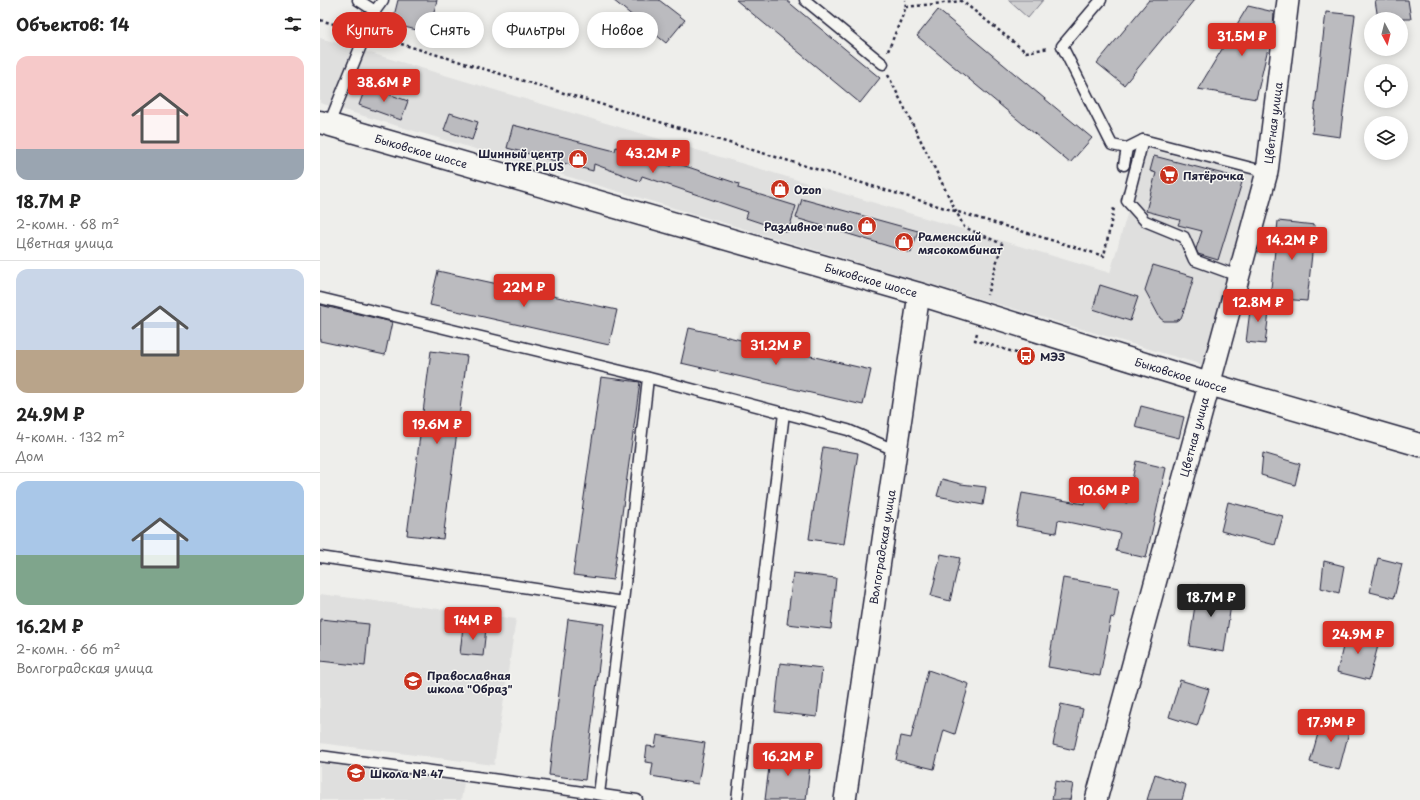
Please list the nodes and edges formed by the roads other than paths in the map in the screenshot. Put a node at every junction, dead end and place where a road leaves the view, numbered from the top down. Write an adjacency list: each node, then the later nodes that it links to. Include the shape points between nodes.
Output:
1 (358, 0): 6 (lane)
2 (383, 0): 6 (lane)
3 (805, 0): 7 (lane)
4 (1101, 0): 10 (lane, via 1062,46 1112,145)
5 (1288, 0): 12 (street, Цветная улица)
6 (375, 11): 8 (lane)
7 (882, 64)
8 (324, 123): 14 (main road, Быковское шоссе)
9 (1143, 140): 10 (lane); 12 (lane); 13 (lane, via 1127,201 1145,221 1184,237 1194,260)
10 (1127, 148): 11 (lane)
11 (1124, 165)
12 (1267, 172): 13 (street, Цветная улица)
13 (1238, 276): 17 (street, Цветная улица)
14 (920, 294): 17 (main road, Быковское шоссе); 20 (street, Волгоградская улица)
15 (320, 298): 16 (lane)
16 (648, 378): 18 (lane); 22 (lane)
17 (1208, 384): 19 (main road, Быковское шоссе); 28 (street, Цветная улица)
18 (784, 413): 20 (lane, via 848,430); 26 (lane)
19 (1420, 445)
20 (897, 452): 27 (street, Волгоградская улица)
21 (320, 557): 22 (lane)
22 (623, 602): 24 (lane)
23 (320, 756): 24 (lane)
24 (599, 794): 25 (lane)
25 (637, 800)
26 (737, 800)
27 (845, 800)
28 (1096, 800)

